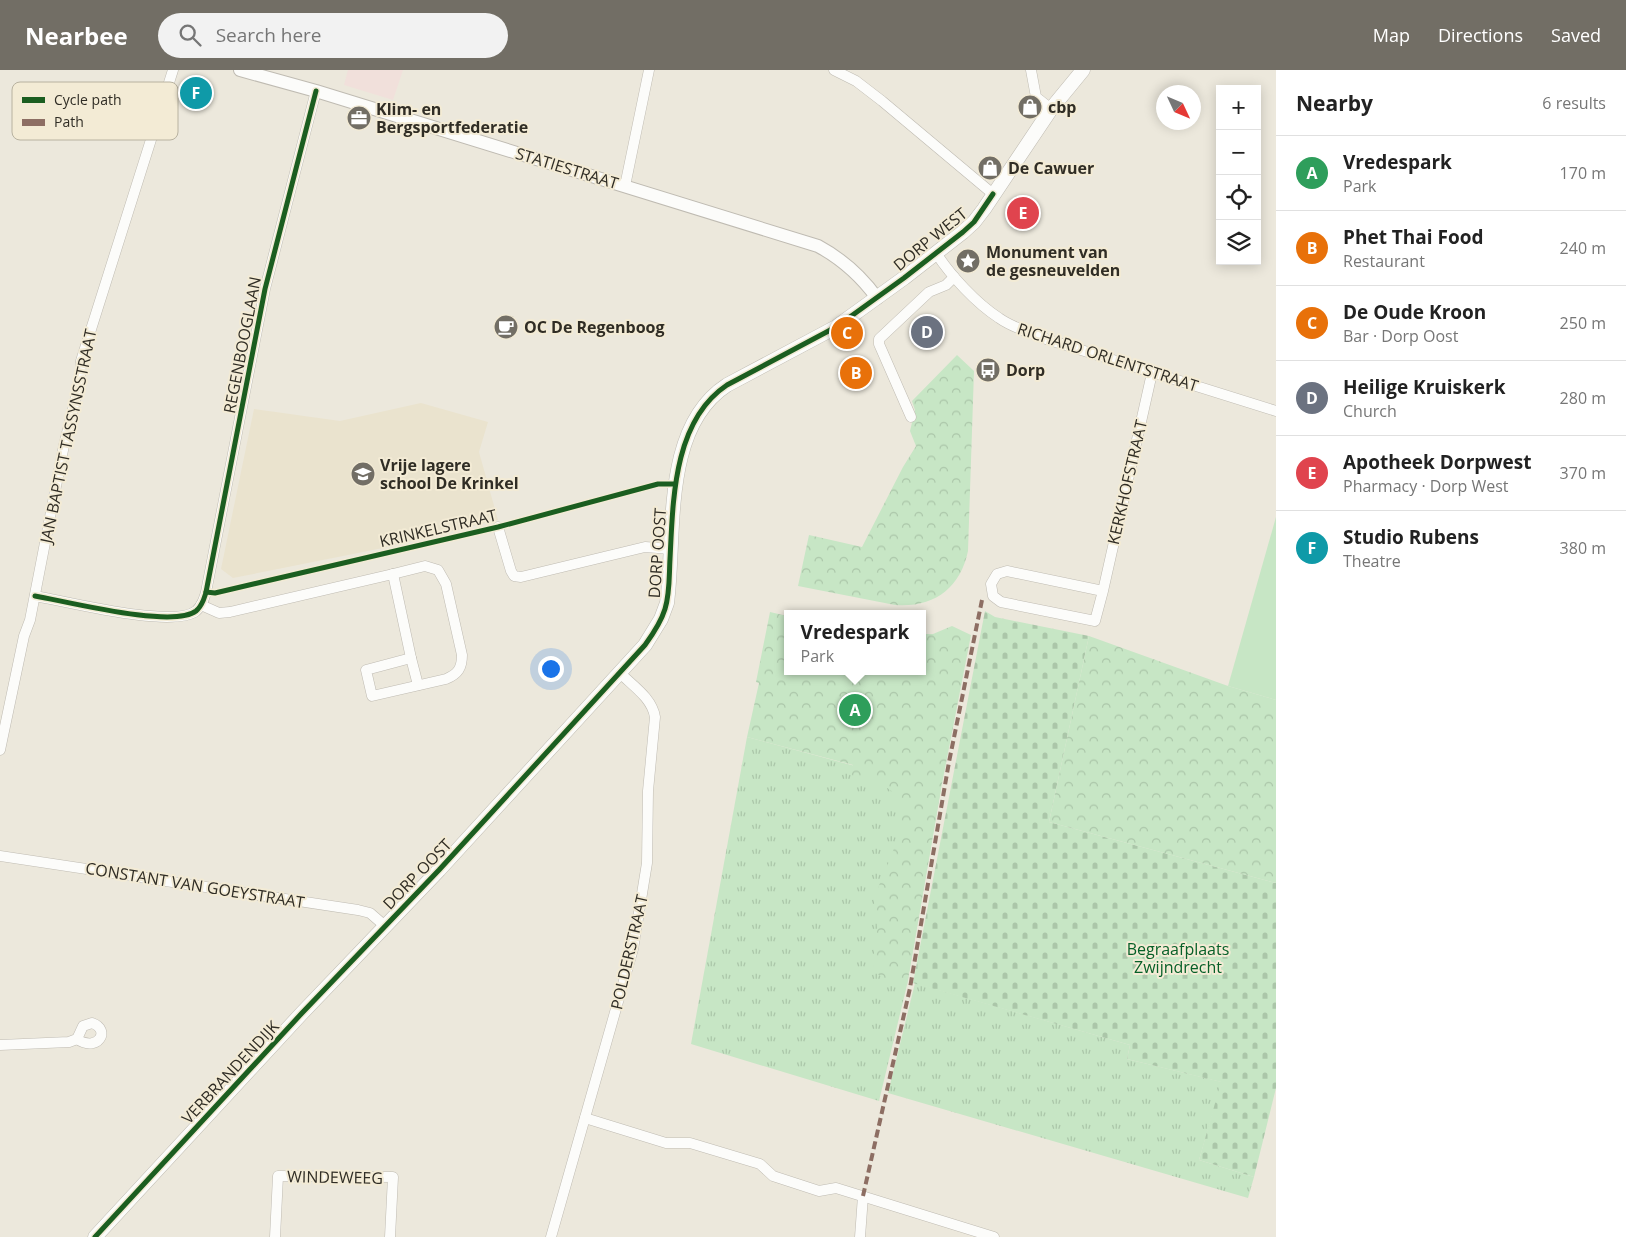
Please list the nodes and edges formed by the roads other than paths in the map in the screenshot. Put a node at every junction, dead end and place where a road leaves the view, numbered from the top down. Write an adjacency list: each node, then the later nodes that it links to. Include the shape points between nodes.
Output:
1 (174, 70): 7 (street, JAN BAPTIST TASSYNSSTRAAT)
2 (240, 70): 8 (street, STATIESTRAAT)
3 (649, 70): 11 (street)
4 (834, 70): 12 (street, via 856,81)
5 (1031, 70): 9 (street, via 1036,97)
6 (1083, 70): 9 (main road, DORP WEST)
7 (170, 82)
8 (316, 91): 11 (street, STATIESTRAAT); 24 (street, REGENBOOGLAAN, via 265,289)
9 (1051, 109): 12 (main road, DORP WEST)
10 (152, 140): 23 (street, JAN BAPTIST TASSYNSSTRAAT, via 81,361 80,381 64,445)
11 (625, 186): 15 (street, STATIESTRAAT, via 818,246 863,279)
12 (993, 194): 13 (main road, DORP WEST, via 974,222)
13 (936, 253): 14 (street, RICHARD ORLENTSTRAAT); 15 (main road, DORP WEST)
14 (954, 277): 16 (street, RICHARD ORLENTSTRAAT, via 990,311 1010,324); 18 (street, via 946,285 928,292 879,339)
15 (877, 298): 20 (main road, DORP OOST, via 836,327 714,393 699,411 675,484)
16 (1152, 373): 17 (street, RICHARD ORLENTSTRAAT); 22 (street, KERKHOFSTRAAT)
17 (1276, 411)
18 (911, 417)
19 (498, 527): 20 (street, via 511,571 514,576 521,577 645,547)
20 (671, 550): 26 (main road, DORP OOST, via 668,598 661,620 645,645)
21 (393, 574): 24 (street, via 230,612 219,613); 25 (street); 27 (street, via 425,566 438,570 446,584 462,655 460,670 454,676)
22 (1103, 591): 22 (street, KERKHOFSTRAAT, via 1095,621 1000,602 993,596 991,584 997,574 1007,571)
23 (35, 596): 24 (street, via 147,617 191,614); 28 (street, JAN BAPTIST TASSYNSSTRAAT)
24 (201, 605)
25 (410, 658): 27 (street); 27 (street, via 366,670 372,696)
26 (620, 673): 30 (main road, DORP OOST); 33 (street, POLDERSTRAAT, via 650,703 655,717 648,791 647,864 633,949)
27 (418, 685)
28 (0, 750)
29 (0, 856): 30 (street, CONSTANT VAN GOEYSTRAAT, via 358,910 370,913)
30 (385, 926): 35 (main road, VERBRANDENDIJK)
31 (77, 1039): 32 (street)
32 (0, 1045)
33 (585, 1118): 34 (street, via 666,1143 690,1143 760,1164 774,1176 819,1191 836,1188); 38 (street, POLDERSTRAAT)
34 (863, 1196): 39 (street); 40 (street)
35 (95, 1237)
36 (275, 1237): 37 (street, WINDEWEEG, via 278,1176 393,1177)
37 (390, 1237)
38 (551, 1237)
39 (860, 1237)
40 (994, 1237)

